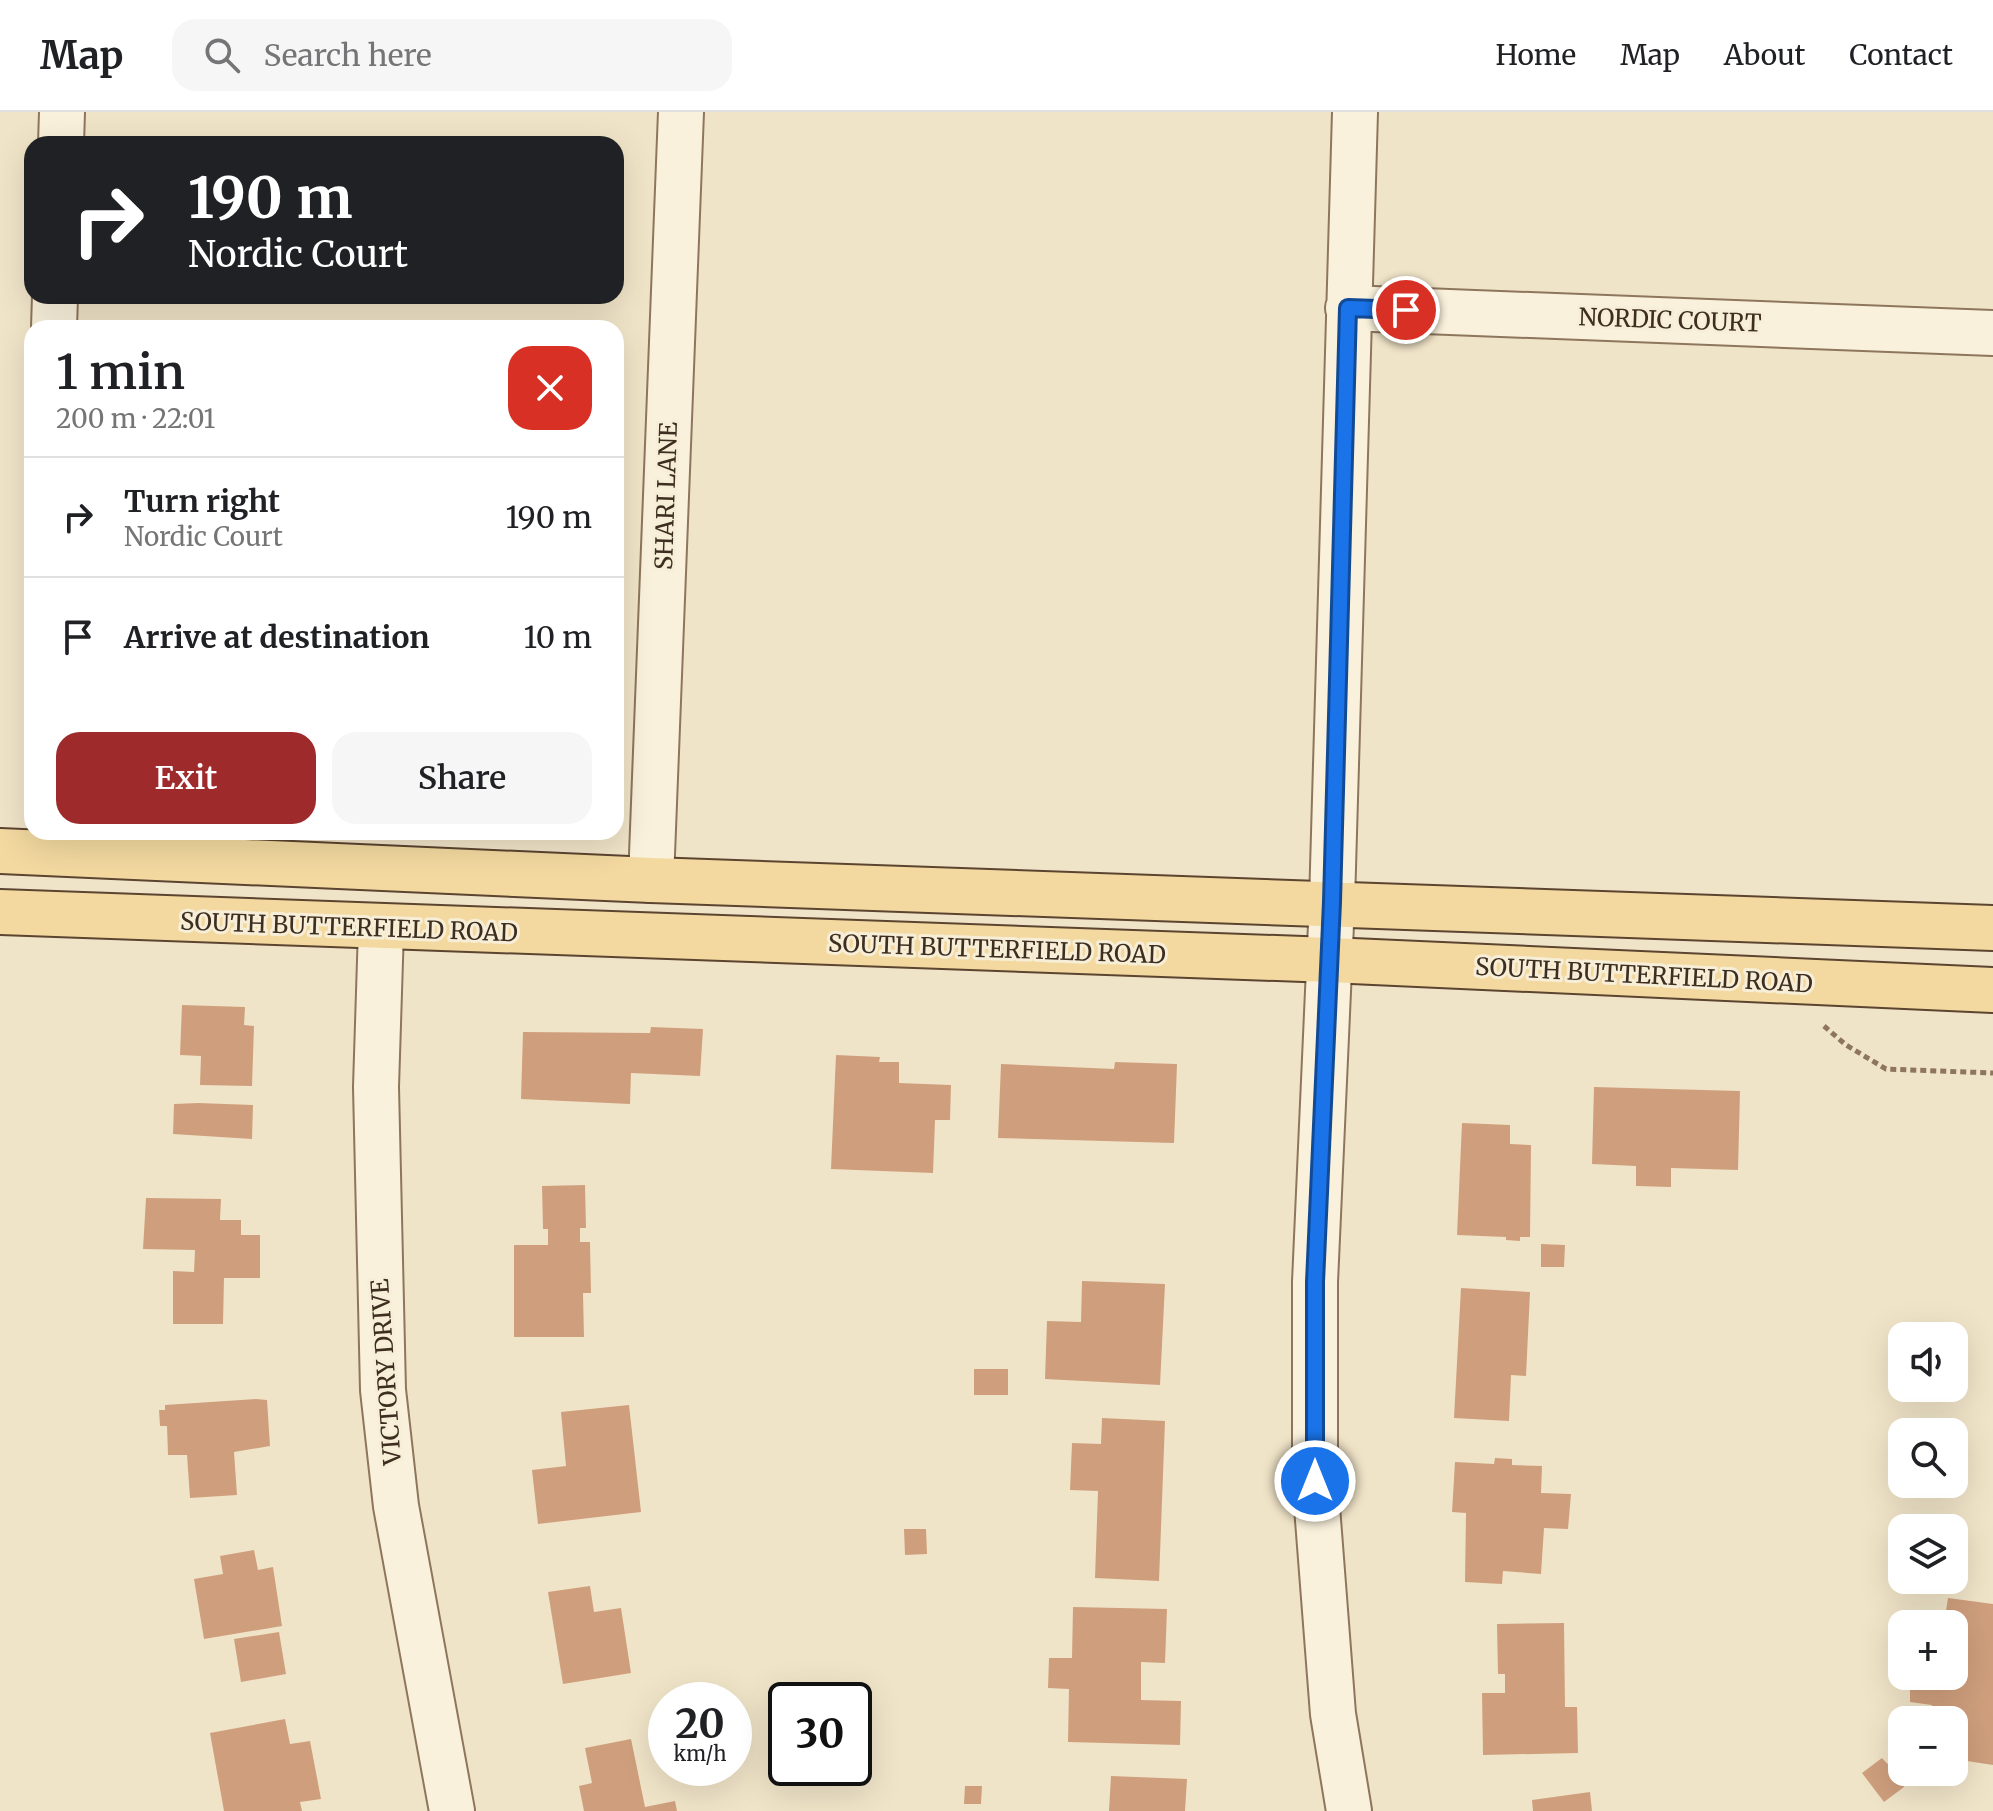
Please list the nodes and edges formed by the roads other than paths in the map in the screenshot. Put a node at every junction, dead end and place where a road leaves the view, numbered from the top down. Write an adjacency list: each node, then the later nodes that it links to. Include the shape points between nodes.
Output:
1 (62, 112): 4 (street)
2 (681, 112): 8 (street, SHARI LANE)
3 (1355, 112): 5 (street)
4 (61, 136)
5 (1348, 308): 6 (street, NORDIC COURT); 9 (street)
6 (1993, 333)
7 (22, 845): 8 (main road)
8 (651, 880): 9 (main road)
9 (1332, 902): 11 (main road); 13 (street)
10 (0, 912): 12 (main road, SOUTH BUTTERFIELD ROAD)
11 (1993, 928)
12 (381, 929): 13 (main road, SOUTH BUTTERFIELD ROAD); 15 (street, VICTORY DRIVE, via 376,1101 383,1390 396,1506)
13 (1330, 960): 14 (main road, SOUTH BUTTERFIELD ROAD); 16 (street, via 1316,1267 1315,1481 1333,1714)
14 (1993, 990)
15 (452, 1811)
16 (1349, 1811)

